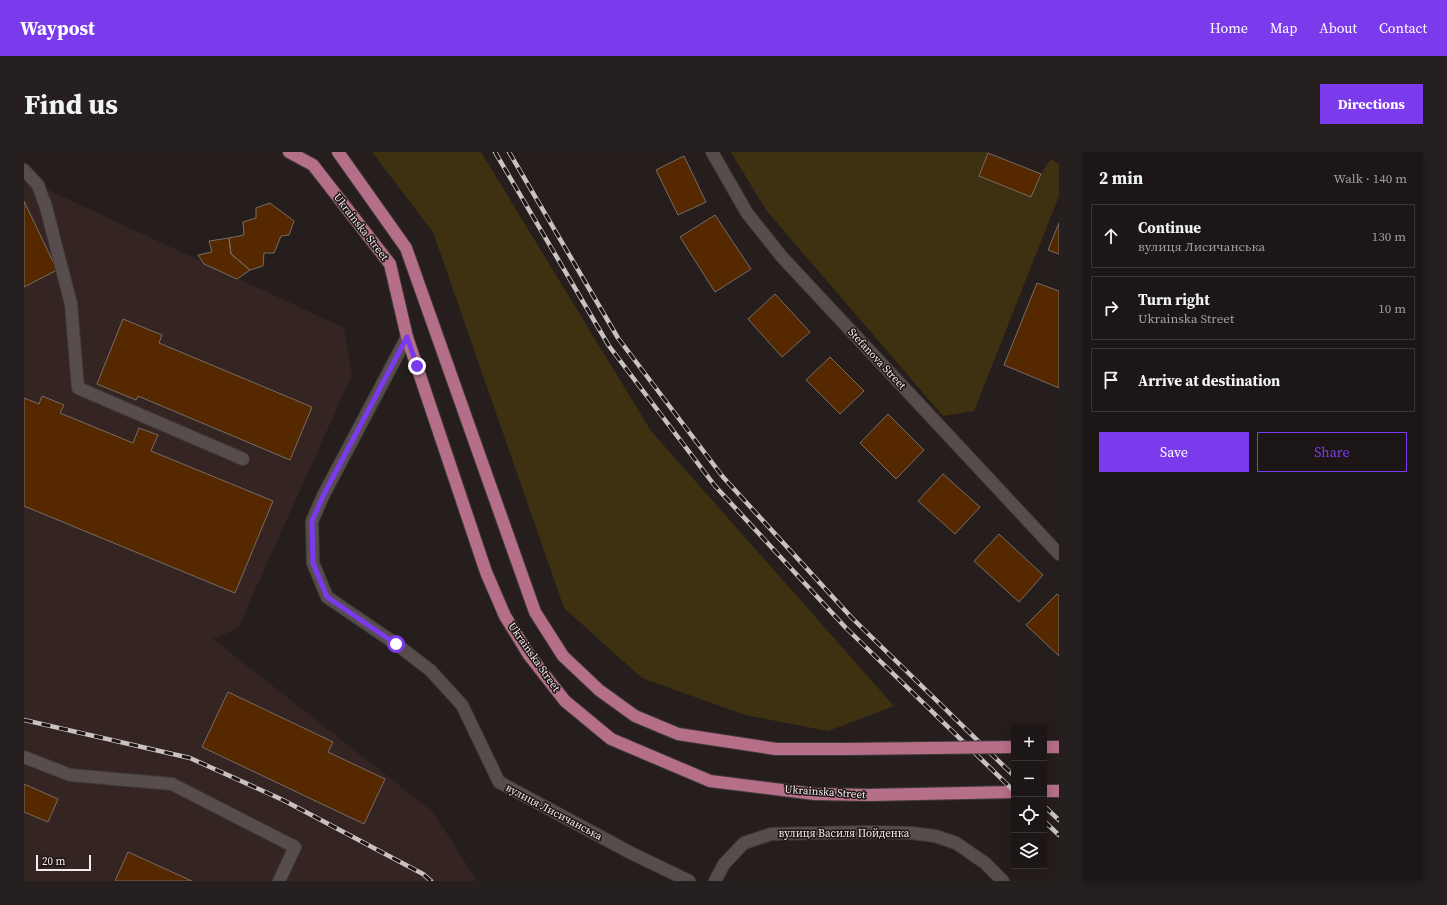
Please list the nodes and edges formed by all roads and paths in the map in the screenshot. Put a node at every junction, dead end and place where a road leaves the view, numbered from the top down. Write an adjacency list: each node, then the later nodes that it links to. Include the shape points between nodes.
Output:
1 (290, 152): 5 (main road, Ukrainska Street, via 313,165 390,264)
2 (338, 152): 8 (main road, Ukrainska Street, bridge, via 406,248 535,612 563,656 599,690 635,716 678,734 776,750)
3 (712, 152): 7 (street, Stefanova Street, via 747,213 782,257)
4 (24, 170): 6 (street, via 38,186 46,207 71,304 78,388)
5 (407, 337): 14 (main road, Ukrainska Street, via 486,572 505,616 529,655 565,701 611,739 710,781 815,794); 16 (street, вулиця Лисичанська, via 312,521 313,563 327,597 430,670 462,705 499,782)
6 (243, 459)
7 (1059, 554)
8 (1011, 747)
9 (1047, 747): 10 (main road)
10 (1059, 747)
11 (24, 757): 15 (street, via 70,775 172,784 294,847)
12 (1047, 791): 13 (main road)
13 (1059, 791)
14 (1011, 792)
15 (279, 881)
16 (688, 881)
17 (715, 881): 18 (street, вулиця Василя Пойденка, via 724,864 744,843 771,834 867,832 912,833 935,836 956,843 985,863)
18 (1003, 881)

